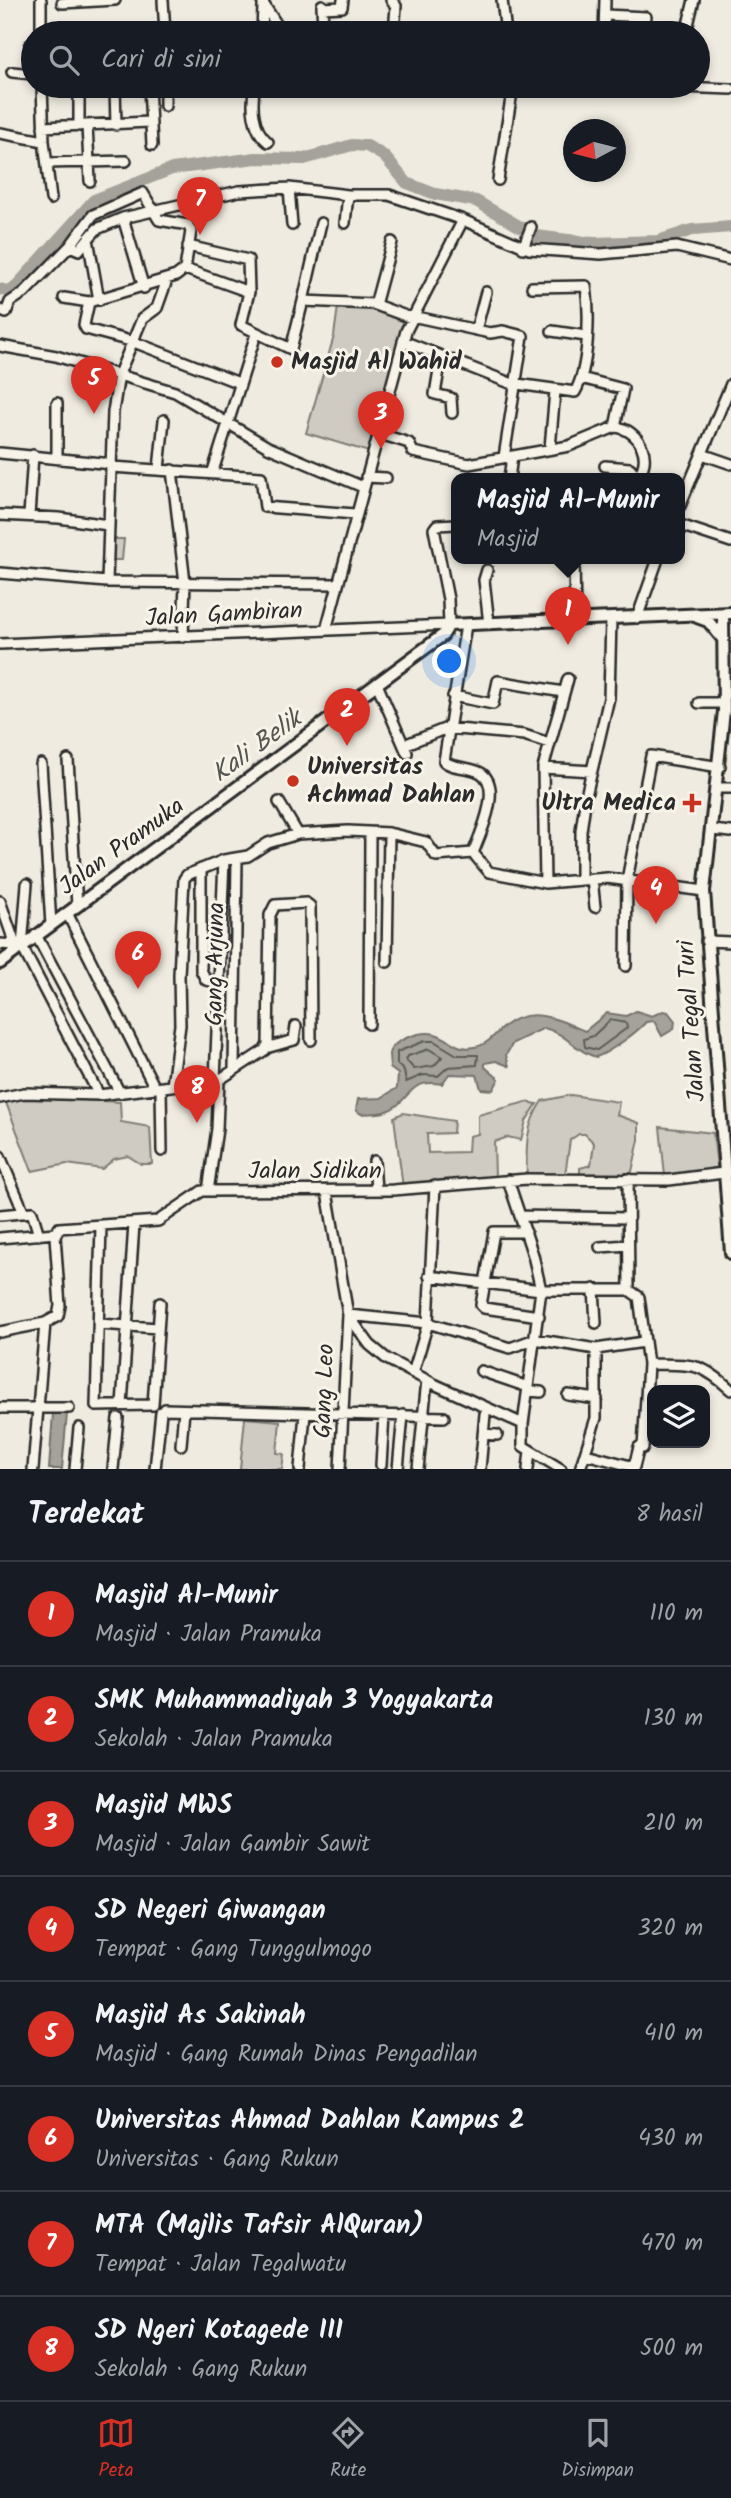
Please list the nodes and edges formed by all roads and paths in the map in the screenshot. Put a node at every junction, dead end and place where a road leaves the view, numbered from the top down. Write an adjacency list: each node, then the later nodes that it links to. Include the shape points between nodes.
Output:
1 (41, 0): 13 (street)
2 (115, 0): 10 (street)
3 (163, 0): 14 (street)
4 (343, 0): 17 (street, via 342,7 322,6)
5 (391, 0): 18 (street, via 396,6)
6 (502, 0): 19 (street)
7 (605, 0): 11 (street)
8 (694, 0): 21 (street)
9 (262, 2): 15 (street); 16 (street)
10 (62, 3)
11 (605, 15): 12 (street); 20 (street)
12 (646, 18)
13 (41, 21)
14 (164, 21)
15 (262, 21)
16 (274, 21)
17 (323, 21)
18 (395, 21)
19 (505, 21)
20 (605, 21)
21 (689, 21)
22 (12, 72): 23 (street)
23 (21, 73)
24 (710, 88): 25 (street)
25 (731, 89)
26 (42, 98): 37 (street)
27 (80, 98): 36 (street)
28 (115, 98): 35 (street)
29 (149, 98): 34 (street)
30 (165, 98): 33 (street)
31 (253, 98): 40 (street, via 251,106)
32 (511, 98): 45 (street)
33 (165, 106)
34 (149, 122): 35 (street); 41 (street)
35 (116, 125): 36 (street)
36 (83, 126): 37 (street); 43 (street)
37 (43, 127): 39 (street)
38 (0, 133): 39 (street)
39 (44, 141): 44 (street)
40 (268, 142)
41 (152, 145)
42 (126, 161): 43 (street)
43 (88, 162): 44 (street); 46 (street)
44 (48, 163): 49 (street)
45 (498, 180)
46 (90, 181)
47 (289, 188): 48 (street); 50 (street, via 239,191); 55 (street)
48 (348, 195): 52 (street, via 390,195); 54 (street)
49 (51, 199)
50 (154, 211): 51 (street); 59 (street, via 143,193 119,201 93,215); 60 (street, via 159,220 188,225)
51 (123, 218): 57 (street, via 97,229); 66 (street)
52 (463, 220): 61 (street); 75 (street)
53 (321, 223): 71 (street)
54 (345, 223)
55 (292, 225)
56 (531, 228): 61 (street)
57 (88, 239): 59 (street, via 79,250); 70 (street)
58 (393, 242): 73 (street)
59 (70, 246): 74 (street, via 10,302 6,313)
60 (188, 246): 63 (street); 67 (street, via 248,261)
61 (523, 247): 62 (street, via 600,254 677,247)
62 (731, 260)
63 (185, 269): 64 (street); 67 (street)
64 (167, 279): 66 (street); 81 (street, via 157,308 142,319)
65 (532, 287): 79 (street, via 585,285)
66 (144, 288): 70 (street)
67 (249, 292): 78 (street, via 240,323)
68 (486, 292): 76 (street)
69 (64, 298): 72 (street)
70 (99, 300): 72 (street)
71 (303, 301): 73 (street); 78 (street, via 290,349)
72 (89, 302): 81 (street, via 86,329)
73 (375, 305): 75 (street)
74 (0, 310)
75 (412, 317): 76 (street); 80 (street)
76 (477, 330): 87 (street, via 524,338)
77 (552, 331): 79 (street)
78 (256, 334): 86 (street)
79 (586, 336): 85 (street)
80 (403, 341): 83 (street); 95 (street)
81 (134, 342): 84 (street); 86 (street)
82 (0, 346): 84 (street)
83 (441, 358): 87 (street); 91 (street, via 435,394 450,397)
84 (119, 374): 93 (street, via 175,392); 103 (street)
85 (581, 378): 89 (street, via 575,392); 94 (street, via 623,389)
86 (239, 383): 93 (street)
87 (515, 384): 89 (street); 101 (street)
88 (731, 384): 98 (street)
89 (555, 391): 96 (street)
90 (57, 403): 100 (street)
91 (452, 413)
92 (164, 420): 105 (street)
93 (226, 422): 107 (street); 112 (street, via 268,447)
94 (615, 427): 96 (street, via 569,446); 110 (street, via 627,429 640,442 643,463)
95 (377, 433): 101 (street, via 409,443 413,452 456,462); 112 (street)
96 (550, 448): 101 (street)
97 (0, 453): 99 (street)
98 (702, 454): 102 (street); 113 (street)
99 (33, 455): 100 (street); 116 (street)
100 (57, 456): 103 (street)
101 (508, 456): 108 (street)
102 (731, 464)
103 (112, 466): 105 (street); 118 (street)
104 (605, 466): 109 (street, via 630,468)
105 (159, 469): 106 (street)
106 (173, 470): 107 (street); 126 (street)
107 (213, 471): 114 (street, via 261,477 265,507)
108 (509, 473)
109 (634, 473)
110 (639, 473)
111 (386, 478): 112 (street)
112 (364, 482): 114 (street)
113 (685, 487)
114 (355, 514): 127 (street)
115 (0, 515): 116 (street)
116 (29, 516): 118 (street)
117 (451, 524): 134 (street, via 434,529)
118 (108, 526): 125 (street)
119 (685, 527): 120 (street)
120 (731, 542)
121 (574, 564): 132 (street)
122 (656, 564): 130 (street)
123 (487, 570): 133 (street)
124 (0, 573): 125 (street)
125 (107, 582): 126 (street)
126 (185, 583): 127 (street); 138 (street)
127 (337, 584): 137 (street)
128 (727, 613): 129 (main road); 139 (main road, Jalan Tegal Turi)
129 (690, 615): 130 (main road); 139 (main road, via 708,621)
130 (637, 618): 131 (main road)
131 (611, 619): 132 (main road); 153 (street, via 609,698)
132 (575, 620): 133 (main road)
133 (489, 624): 135 (main road)
134 (449, 625): 135 (main road); 137 (street, Jalan Gambiran); 142 (main road, Jalan Pramuka, via 443,635)
135 (466, 625): 144 (street)
136 (731, 626): 139 (main road)
137 (326, 630): 138 (street, Jalan Gambiran)
138 (183, 637): 140 (street, Jalan Gambiran)
139 (723, 639): 146 (main road, Jalan Tegal Turi)
140 (0, 644)
141 (568, 679): 143 (street)
142 (377, 684): 147 (street, via 406,749); 174 (main road, Jalan Pramuka)
143 (563, 692): 144 (street, via 498,681 494,704); 148 (street)
144 (453, 696): 147 (street)
145 (699, 703): 146 (street)
146 (726, 709): 151 (main road, Jalan Tegal Turi)
147 (447, 728): 148 (street, via 524,735); 162 (street, via 444,762 481,773 488,788 487,818)
148 (549, 743): 152 (street)
149 (68, 760): 174 (street)
150 (41, 764): 175 (street)
151 (724, 764): 154 (main road, Jalan Tegal Turi); 168 (street, via 651,756)
152 (543, 768): 153 (street); 169 (street)
153 (593, 771): 167 (street, via 581,831)
154 (717, 788): 155 (street); 157 (main road, Jalan Tegal Turi)
155 (731, 789)
156 (279, 802): 161 (street)
157 (712, 830): 158 (street); 171 (main road, Jalan Tegal Turi)
158 (731, 832)
159 (370, 833): 160 (street); 161 (street); 185 (street)
160 (389, 833): 162 (street, via 426,842 436,856); 182 (street)
161 (298, 834): 163 (street)
162 (473, 853): 169 (street, via 489,872)
163 (237, 859): 164 (street); 189 (street, Gang Arjuna)
164 (224, 860): 165 (street); 184 (street)
165 (201, 869): 184 (street, via 201,970 206,980); 191 (street, via 184,879 180,1025)
166 (592, 879): 167 (street); 168 (street); 173 (street)
167 (581, 880): 169 (street)
168 (627, 880): 171 (street); 183 (street)
169 (545, 883)
170 (27, 884): 180 (street)
171 (704, 891): 177 (main road, Jalan Tegal Turi)
172 (0, 901): 180 (street)
173 (595, 907)
174 (72, 909): 175 (main road, Jalan Pramuka); 192 (street)
175 (51, 925): 176 (main road, Jalan Pramuka)
176 (36, 935): 180 (main road, Jalan Pramuka); 193 (street)
177 (706, 941): 178 (street); 199 (main road, Jalan Tegal Turi)
178 (731, 942)
179 (0, 944): 180 (street)
180 (18, 944): 181 (main road, Jalan Pramuka); 194 (street)
181 (0, 962)
182 (387, 962)
183 (626, 966)
184 (221, 983): 190 (street)
185 (369, 1024)
186 (296, 1026): 188 (street, via 295,1040)
187 (311, 1040): 188 (street, via 310,906 275,905 270,915)
188 (266, 1048): 189 (street)
189 (234, 1070): 190 (street)
190 (217, 1080): 191 (street); 203 (street, via 217,1129)
191 (172, 1086): 192 (street)
192 (158, 1088): 193 (street); 196 (street)
193 (120, 1093): 194 (street)
194 (99, 1095): 195 (street, via 24,1093)
195 (0, 1098)
196 (162, 1151)
197 (0, 1156): 207 (street)
198 (374, 1161): 204 (street)
199 (728, 1173): 200 (street, Jalan Sidikan); 206 (main road, Jalan Tegal Turi)
200 (628, 1179): 201 (street, Jalan Sidikan); 210 (street)
201 (508, 1180): 202 (street, Jalan Sidikan); 209 (street)
202 (435, 1186): 204 (street, Jalan Sidikan); 221 (street)
203 (208, 1191): 205 (street, Jalan Sidikan); 211 (street, Jalan Sidikan, via 195,1192 158,1221)
204 (376, 1191): 205 (street, Jalan Sidikan)
205 (327, 1192): 227 (street)
206 (729, 1205): 219 (main road, Jalan Tegal Turi)
207 (24, 1213): 208 (street); 215 (street, via 35,1214)
208 (0, 1215)
209 (520, 1216): 210 (street); 213 (street)
210 (628, 1218): 217 (street)
211 (134, 1224): 212 (street, Jalan Sidikan); 233 (street)
212 (102, 1225): 214 (street, Jalan Sidikan, via 61,1227); 232 (street)
213 (526, 1232): 222 (street, via 494,1232); 224 (street)
214 (55, 1233): 215 (street, Jalan Sidikan); 229 (street, via 60,1306 58,1316)
215 (39, 1235): 216 (street, Jalan Sidikan)
216 (0, 1238)
217 (628, 1245): 218 (street); 225 (street)
218 (600, 1247)
219 (731, 1247): 220 (main road, Jalan Tegal Turi)
220 (731, 1253)
221 (429, 1276): 222 (street); 230 (street)
222 (484, 1280): 224 (street); 228 (street, via 483,1308)
223 (594, 1289): 224 (street); 225 (street); 231 (street)
224 (541, 1290): 228 (street)
225 (629, 1290): 237 (street, via 639,1297)
226 (160, 1303): 234 (street)
227 (348, 1315): 230 (street); 241 (street, via 378,1352); 255 (street, Gang Leo, via 341,1399)
228 (539, 1316): 236 (street)
229 (45, 1323): 235 (street); 250 (street)
230 (428, 1323): 236 (street, via 510,1348); 241 (street)
231 (596, 1323)
232 (99, 1324): 233 (street); 248 (street, via 96,1406)
233 (128, 1326): 234 (street); 248 (street)
234 (158, 1328): 248 (street, via 153,1405)
235 (0, 1332)
236 (536, 1339): 238 (street); 243 (street)
237 (644, 1342): 238 (street); 239 (street)
238 (596, 1349): 247 (street)
239 (648, 1364): 244 (street, via 701,1367); 267 (street, via 645,1448 639,1447 633,1467)
240 (481, 1371): 243 (street)
241 (413, 1373): 242 (street)
242 (426, 1380): 258 (street); 261 (street)
243 (528, 1389): 245 (street); 261 (street)
244 (731, 1390)
245 (541, 1392)
246 (568, 1395): 247 (street)
247 (597, 1399): 267 (street)
248 (122, 1405)
249 (0, 1408): 250 (street)
250 (38, 1408): 251 (street); 269 (street)
251 (69, 1408)
252 (184, 1410): 253 (street); 265 (street); 272 (street, via 163,1411)
253 (305, 1413): 255 (street); 273 (street)
254 (485, 1414): 263 (street)
255 (345, 1415): 256 (street); 274 (street, Gang Leo)
256 (384, 1415): 257 (street); 268 (street)
257 (403, 1415): 258 (street); 275 (street)
258 (423, 1415): 259 (street); 276 (street)
259 (444, 1417)
260 (118, 1418): 271 (street)
261 (523, 1424): 266 (street, via 522,1444)
262 (79, 1428): 270 (street)
263 (483, 1434): 264 (street); 277 (street)
264 (498, 1435)
265 (181, 1445)
266 (530, 1451): 278 (street); 279 (street)
267 (586, 1454): 280 (street)
268 (381, 1465)
269 (33, 1469)
270 (75, 1469)
271 (113, 1469)
272 (155, 1469)
273 (300, 1469)
274 (340, 1469)
275 (398, 1469)
276 (418, 1469)
277 (480, 1469)
278 (528, 1469)
279 (561, 1469)
280 (580, 1469)

